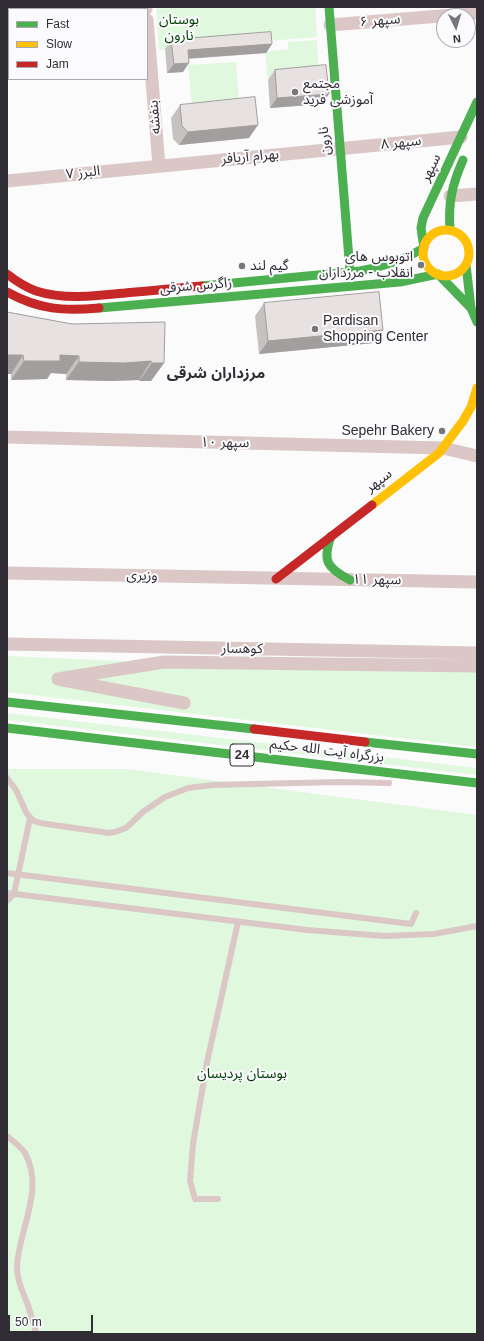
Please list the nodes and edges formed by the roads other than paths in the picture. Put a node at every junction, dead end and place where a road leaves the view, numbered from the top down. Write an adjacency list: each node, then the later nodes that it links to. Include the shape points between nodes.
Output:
1 (329, 7): 3 (main road, نارون)
2 (477, 13): 3 (street, سپهر ۶)
3 (330, 25): 7 (main road, نارون)
4 (148, 42): 9 (street, بنفشه)
5 (477, 102): 6 (main road, سپهر)
6 (467, 137): 7 (street, سپهر ۸); 12 (main road, سپهر)
7 (340, 149): 9 (street, بهرام آریافر); 18 (main road, نارون)
8 (467, 151): 13 (main road, سپهر, via 454,179)
9 (159, 166): 10 (street, البرز ۷)
10 (7, 181)
11 (477, 194): 13 (street)
12 (433, 195): 13 (main road); 15 (main road, سپهر, via 421,228)
13 (450, 196): 14 (main road, سپهر)
14 (450, 230): 15 (main road, via 434,233); 17 (main road, via 456,231 467,242 469,257)
15 (424, 248): 16 (main road, زاگرس شرقی); 20 (main road, via 426,263)
16 (392, 264): 18 (main road, زاگرس شرقی); 21 (main road, via 406,265 410,270 408,276)
17 (466, 265): 20 (main road, via 454,274); 23 (main road)
18 (350, 272): 19 (main road, زاگرس شرقی, via 92,296 52,295 25,286)
19 (7, 274)
20 (438, 274): 21 (main road, زاگرس شرقی); 23 (main road)
21 (400, 282): 22 (main road, زاگرس شرقی, via 90,309 40,307)
22 (7, 292)
23 (470, 308): 24 (main road)
24 (477, 322)
25 (477, 388): 27 (main road, سپهر, via 471,407)
26 (7, 438): 27 (street, سپهر ۱۰)
27 (443, 448): 28 (street, سپهر ۱۰); 29 (main road, سپهر)
28 (477, 456)
29 (331, 536): 31 (main road, سپهر); 32 (main road, via 327,545 328,564 337,574)
30 (7, 573): 31 (street, وزیری)
31 (276, 579): 32 (street, سپهر ۱۱)
32 (350, 580): 33 (street, سپهر ۱۱)
33 (477, 582)
34 (7, 644): 35 (street, کوهسار)
35 (477, 653)
36 (477, 666): 38 (street, via 164,662 58,679)
37 (7, 702): 40 (main road, بزرگراه آیت الله حکیم / 24)
38 (184, 703)
39 (7, 728): 44 (main road, بزرگراه آیت الله حکیم / 24)
40 (477, 754)
41 (7, 778): 45 (lane)
42 (393, 783): 45 (lane, via 213,784 188,788 165,797 144,811 126,828 109,833 40,823)
43 (423, 784): 44 (lane)
44 (477, 784)
45 (30, 818): 47 (lane)
46 (7, 873): 47 (lane)
47 (18, 874): 49 (lane); 51 (lane, via 411,924)
48 (7, 893): 49 (lane)
49 (14, 894): 50 (lane); 52 (lane)
50 (7, 901)
51 (416, 913)
52 (238, 922): 53 (lane, via 384,936 434,934); 55 (lane, via 207,1062 193,1144 190,1181 195,1199)
53 (477, 926)
54 (7, 1136): 56 (lane, via 24,1152 32,1170 33,1195 17,1267 20,1286)
55 (218, 1198)
56 (36, 1334)

